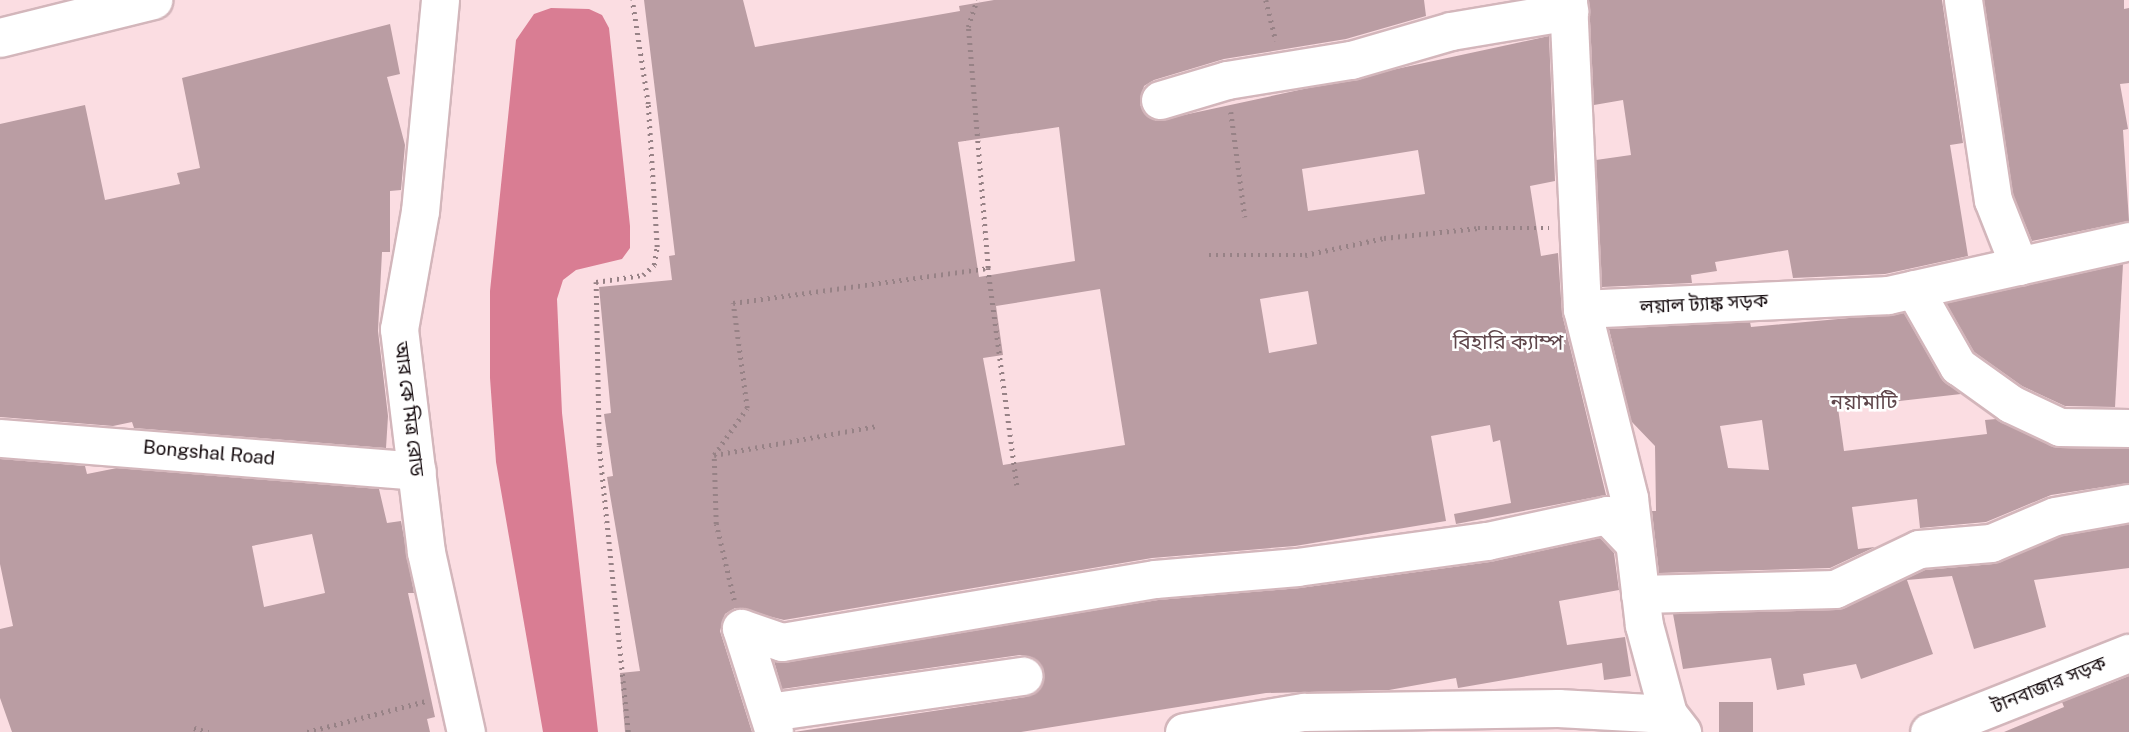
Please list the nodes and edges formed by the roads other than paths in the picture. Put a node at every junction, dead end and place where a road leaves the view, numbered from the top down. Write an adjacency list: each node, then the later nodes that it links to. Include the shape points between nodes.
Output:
1 (153, 0): 5 (main road)
2 (440, 0): 13 (street, আর কে মিত্র রোড, via 420,211 399,329)
3 (1963, 0): 8 (street, via 1993,200)
4 (1568, 5): 6 (street, via 1283,73 1227,80); 10 (street)
5 (0, 38)
6 (1160, 100)
7 (2129, 241): 8 (street, লয়াল ট্যাঙ্ক সড়ক)
8 (2019, 265): 9 (street, লয়াল ট্যাঙ্ক সড়ক)
9 (1914, 289): 10 (street, লয়াল ট্যাঙ্ক সড়ক, via 1888,295); 11 (street, via 1958,366 2011,404 2060,427)
10 (1582, 309): 15 (street, via 1629,498)
11 (2129, 428)
12 (0, 438): 13 (street, Bongshal Road)
13 (417, 471): 23 (street, আর কে মিত্র রোড, via 426,552)
14 (2129, 503): 16 (street, via 2055,516 1991,543 1920,549 1835,589)
15 (1634, 543): 16 (street); 20 (street, via 1607,515 1487,541 1297,567 1155,579 782,642 741,628)
16 (1640, 594): 22 (street)
17 (2129, 653): 25 (street, টানবাজার সড়ক)
18 (1023, 676): 20 (street)
19 (1445, 721): 21 (street); 22 (street)
20 (772, 722)
21 (1305, 722): 24 (street)
22 (1675, 723)
23 (466, 732)
24 (1184, 732)
25 (1929, 732)

